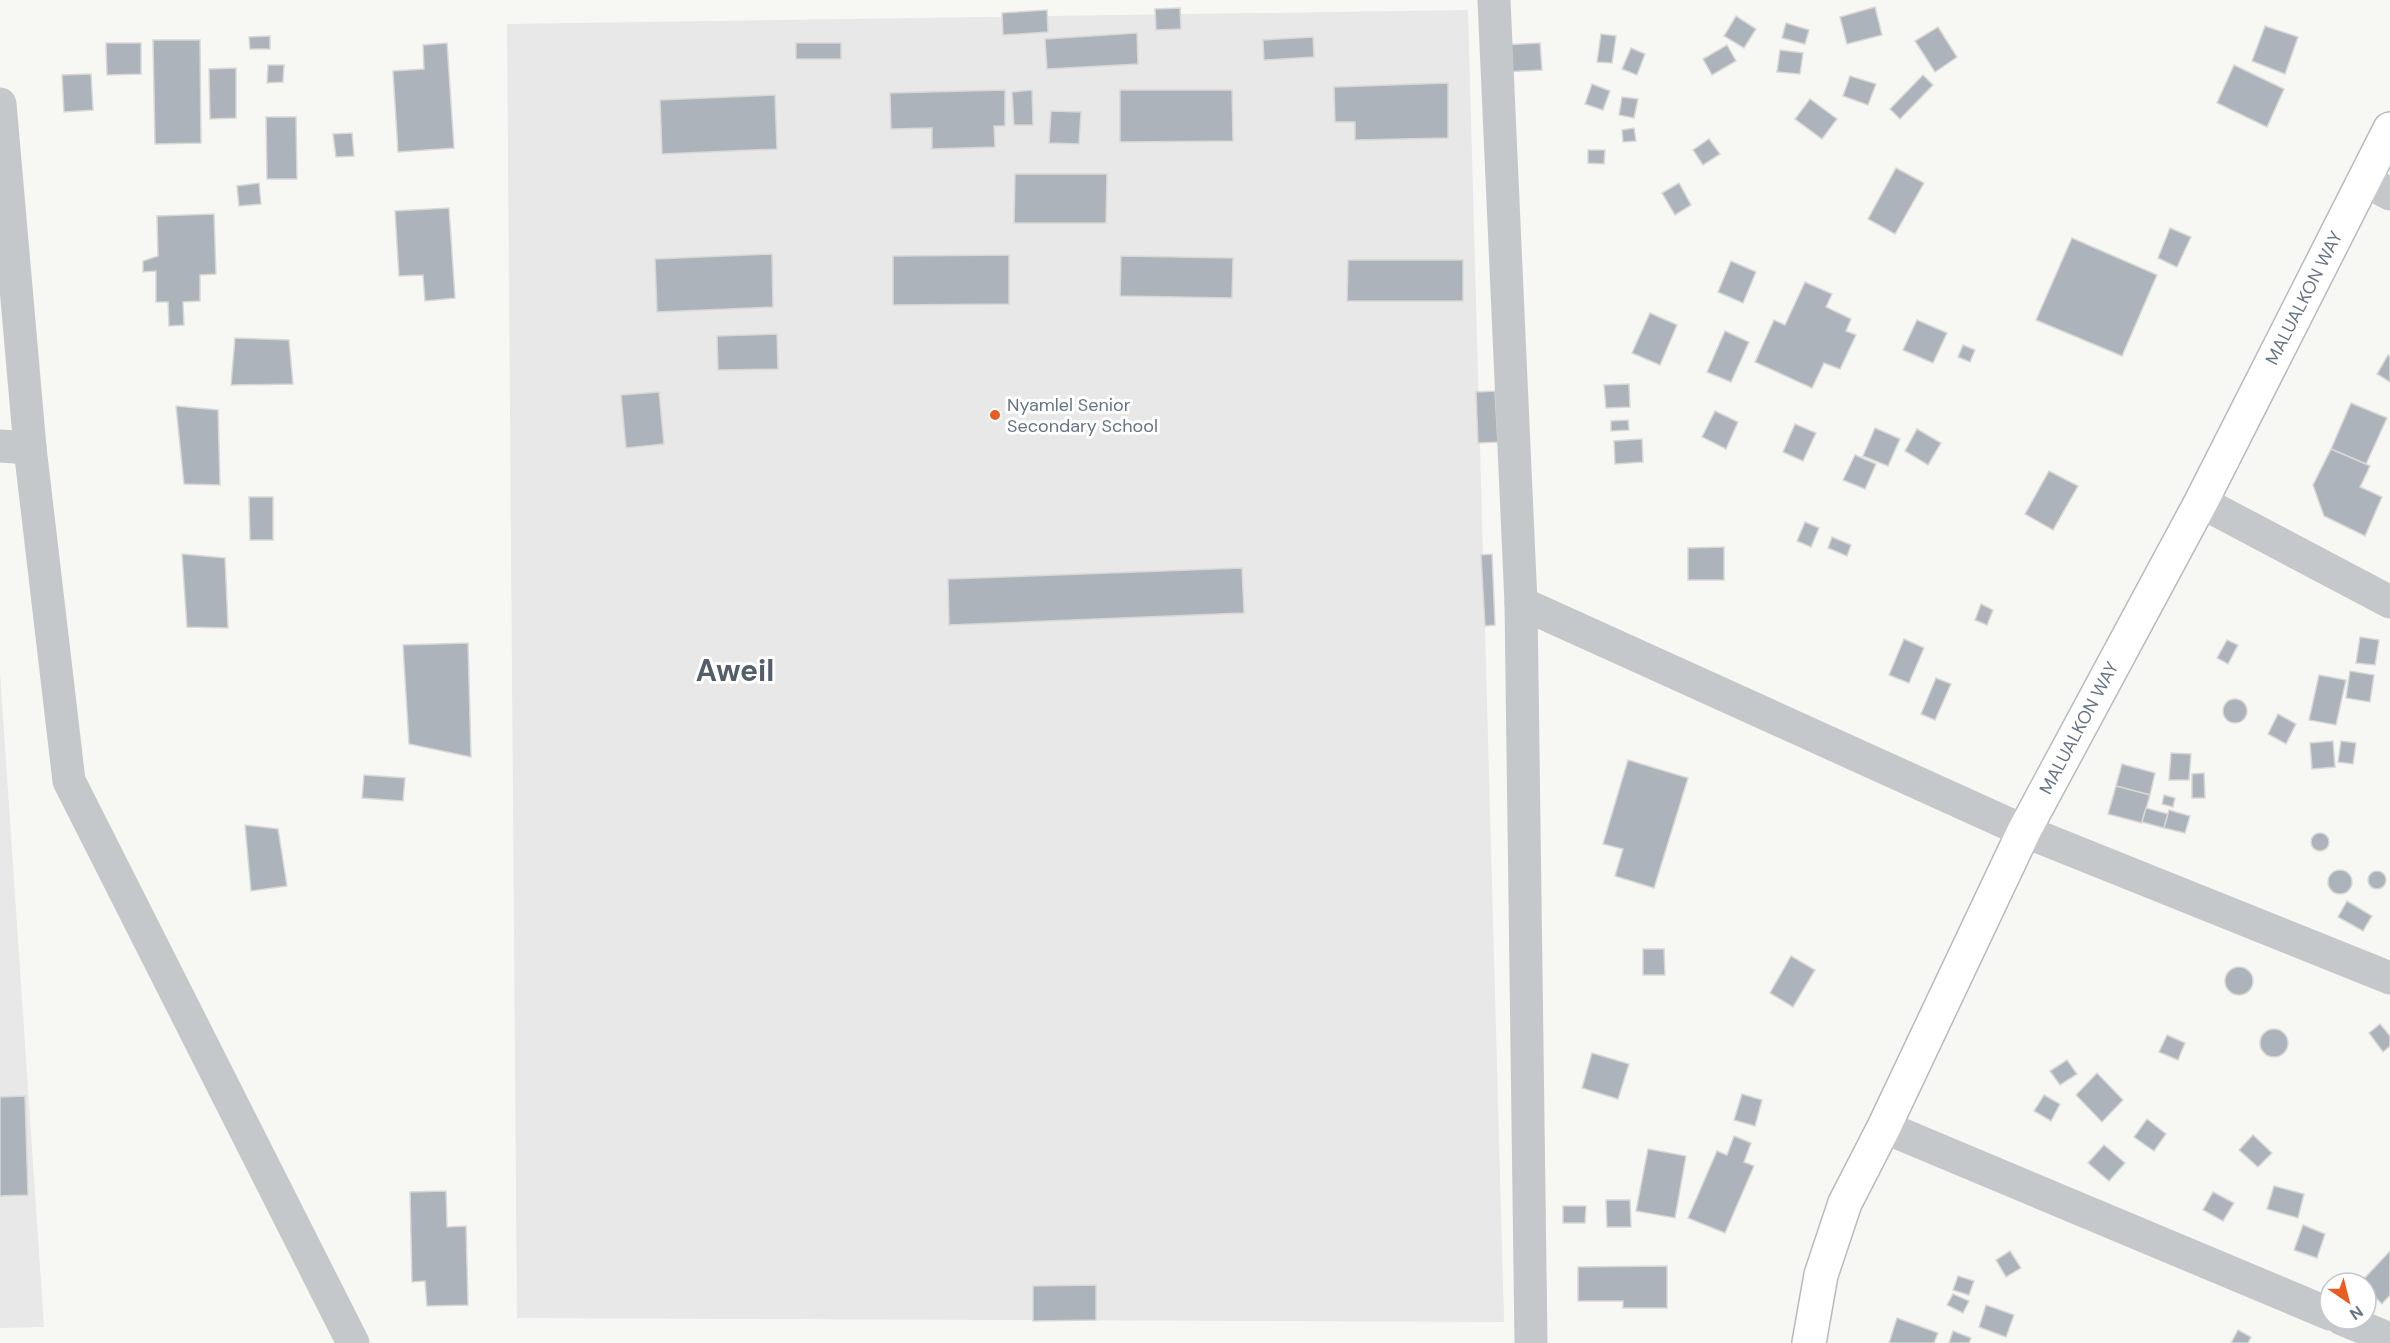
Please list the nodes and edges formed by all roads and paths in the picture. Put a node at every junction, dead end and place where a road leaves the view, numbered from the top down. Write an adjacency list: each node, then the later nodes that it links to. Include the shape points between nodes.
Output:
1 (1494, 0): 8 (street)
2 (0, 104): 5 (street)
3 (2390, 129): 4 (main road, MALUALKON WAY)
4 (2377, 187): 6 (main road, MALUALKON WAY)
5 (15, 447): 15 (street, via 69,781)
6 (2201, 502): 7 (street); 9 (main road, MALUALKON WAY)
7 (2390, 602)
8 (1521, 603): 9 (street); 16 (street)
9 (2024, 831): 10 (street); 11 (main road, MALUALKON WAY)
10 (2390, 978)
11 (1884, 1127): 12 (street); 17 (main road, MALUALKON WAY, via 1845,1203 1821,1275)
12 (2318, 1309)
13 (2371, 1331): 14 (street)
14 (2390, 1339)
15 (353, 1343)
16 (1531, 1343)
17 (1809, 1343)

